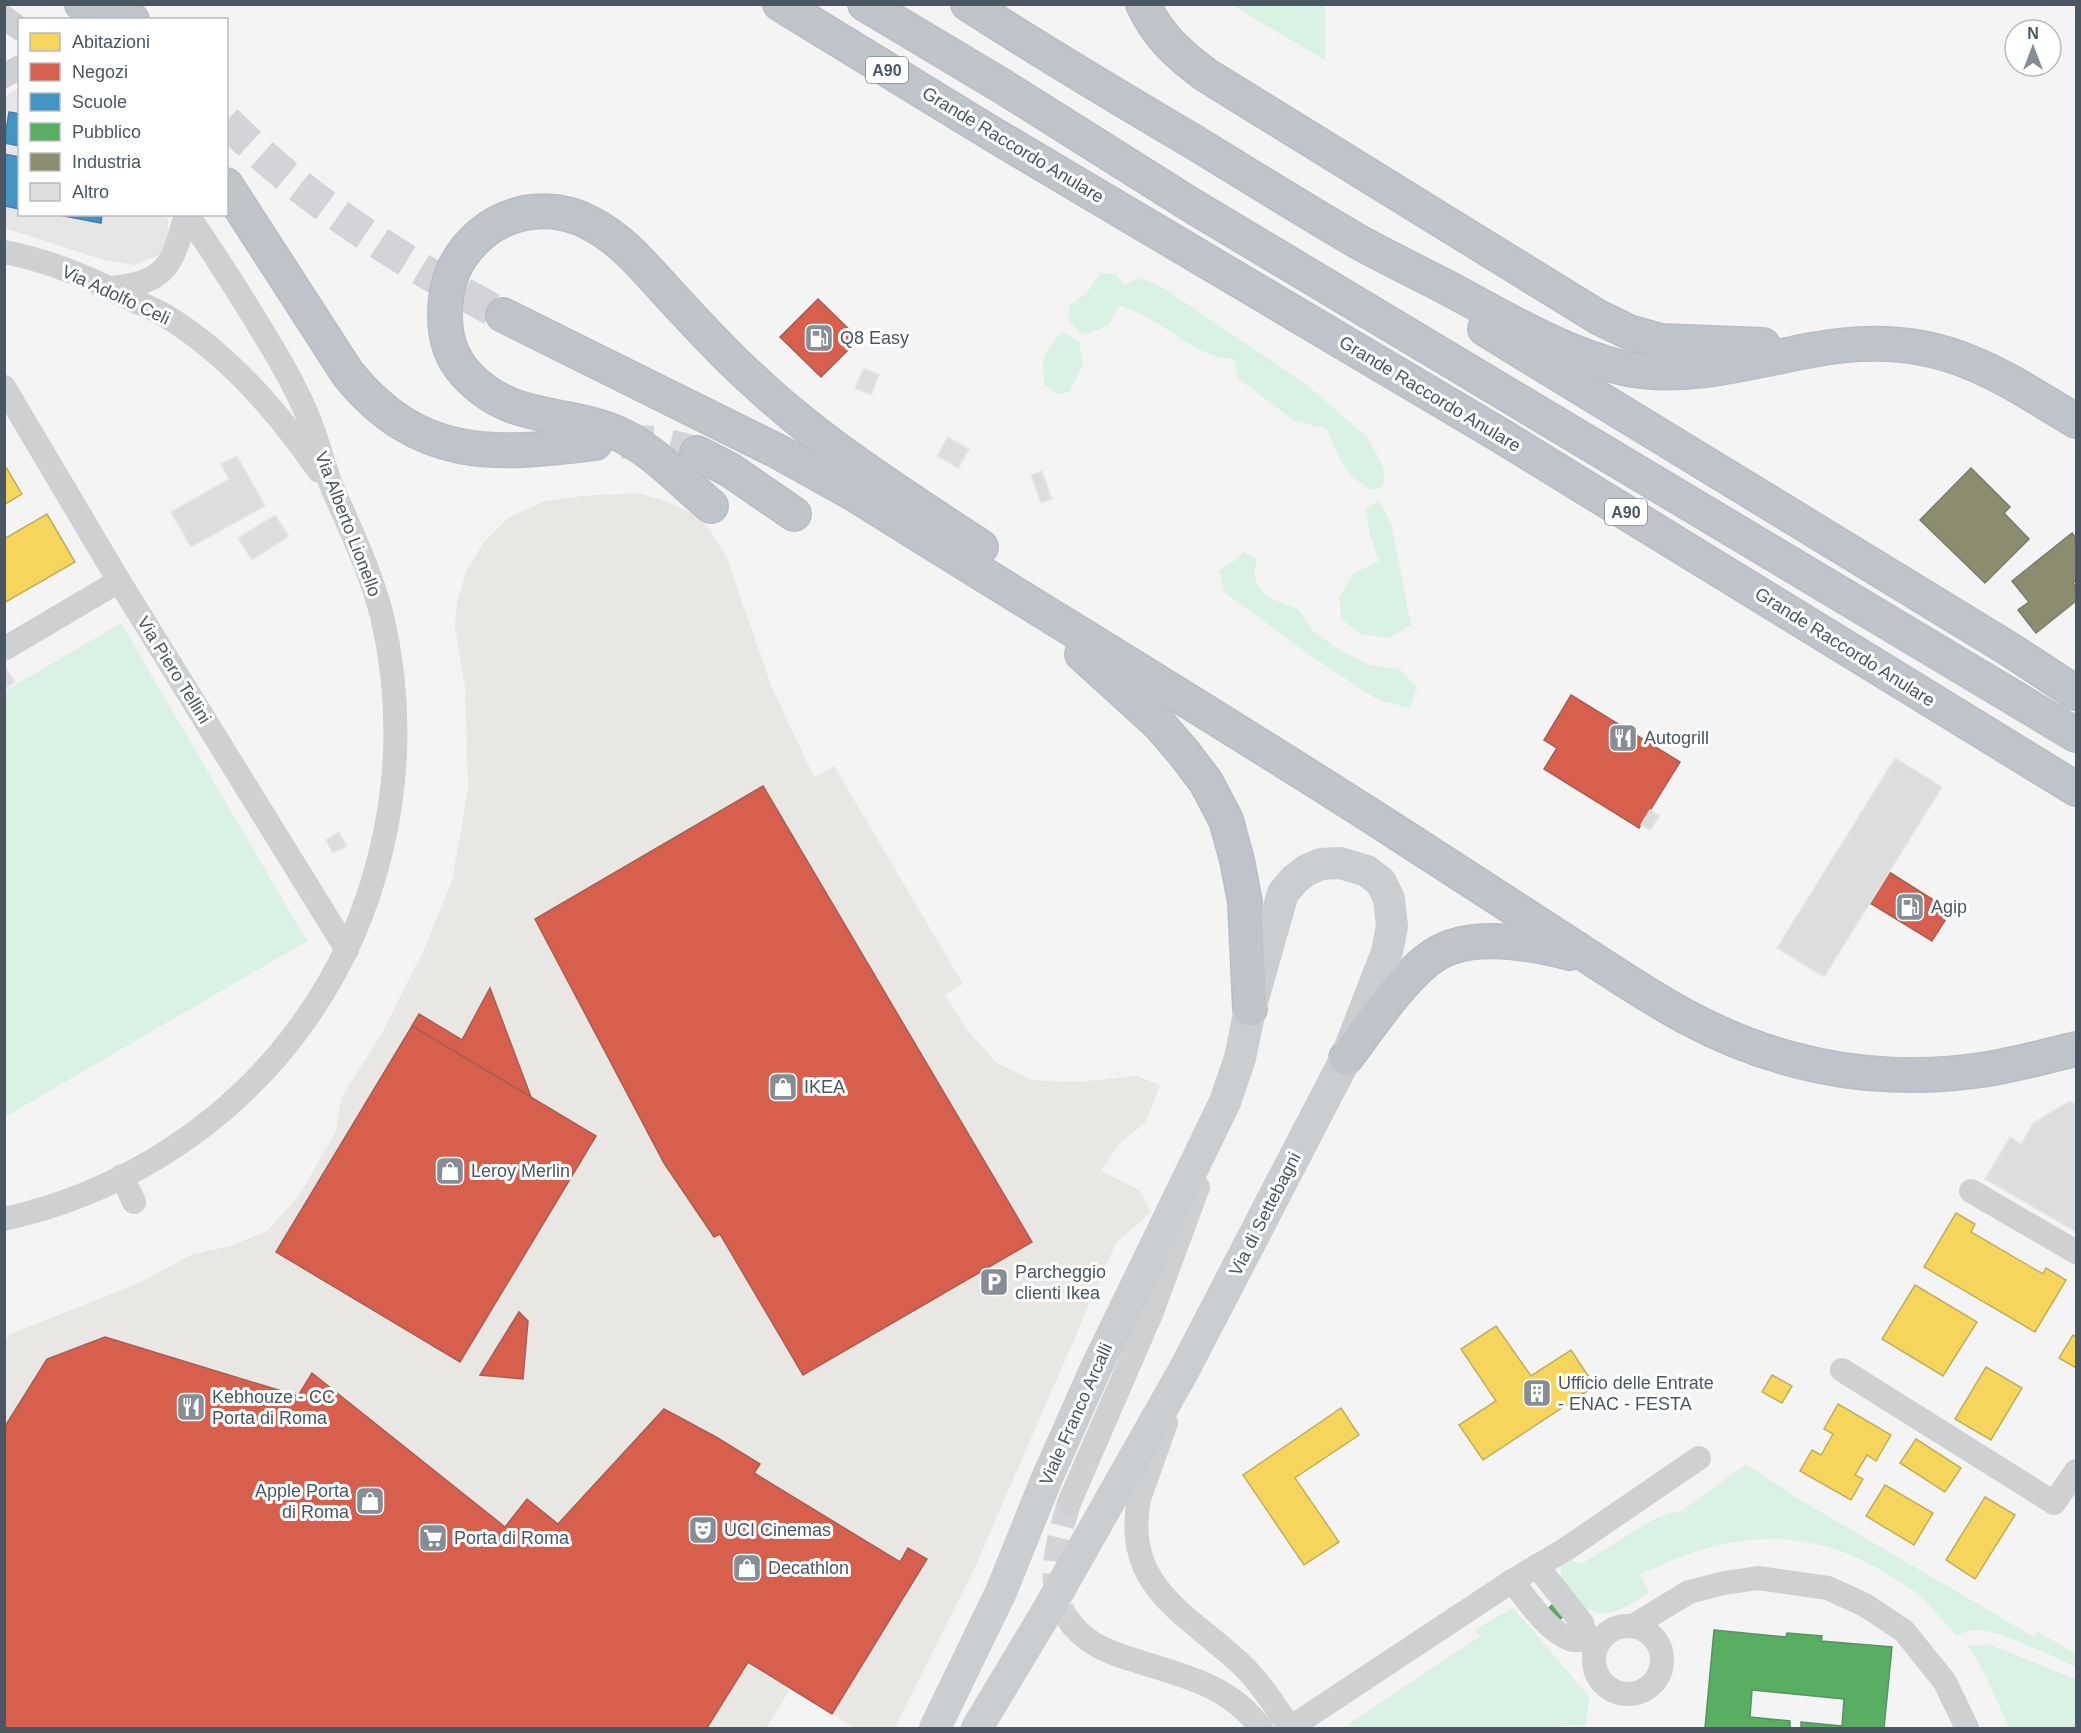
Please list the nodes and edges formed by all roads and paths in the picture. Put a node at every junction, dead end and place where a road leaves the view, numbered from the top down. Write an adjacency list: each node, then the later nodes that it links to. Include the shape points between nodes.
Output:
1 (82, 4): 8 (highway)
2 (119, 4): 9 (highway)
3 (780, 4): 33 (highway, Grande Raccordo Anulare / A90, via 1498,434)
4 (865, 4): 32 (highway, A90, via 1191,206)
5 (968, 4): 16 (highway)
6 (1143, 4): 20 (highway, via 1163,38 1206,75 1598,317 1661,341)
7 (4, 17): 10 (street)
8 (93, 18)
9 (130, 18)
10 (18, 28)
11 (18, 68): 12 (street)
12 (4, 76)
13 (228, 188): 23 (highway, via 348,374 403,426 440,442 476,449 538,450)
14 (185, 216): 18 (street, via 176,251 166,268 144,282)
15 (187, 216): 25 (street, Via Alberto Lionello, via 222,265 288,375 312,424)
16 (1358, 241): 20 (highway, via 1544,337 1624,368 1688,371); 31 (highway, via 1479,326 1999,642)
17 (4, 252): 18 (street, Via Adolfo Celi, via 70,270)
18 (111, 288): 25 (street, Via Adolfo Celi, via 182,327 234,369 294,436)
19 (502, 315): 29 (highway, via 779,452 856,495)
20 (1812, 350): 22 (highway, via 1881,344 1936,352 1968,361 2006,380)
21 (4, 387): 28 (street, Via Piero Tellini)
22 (2076, 422)
23 (595, 443)
24 (697, 453): 27 (highway, via 730,470)
25 (334, 493): 35 (street, Via Alberto Lionello, via 363,555 381,615 388,644 396,730 392,798 385,834 369,895)
26 (711, 506): 34 (highway, via 646,451 622,436 507,404 479,387 459,366 446,334 447,289 457,261 485,231 515,215 548,211 577,217 610,234 737,366 814,432)
27 (794, 514)
28 (119, 581): 30 (street); 35 (street, Via Piero Tellini)
29 (1023, 600): 34 (highway); 37 (highway, via 1159,724 1206,782 1226,820 1238,860 1245,902)
30 (4, 649)
31 (2076, 693)
32 (2076, 735)
33 (2076, 789)
34 (1338, 794): 36 (highway)
35 (347, 950): 43 (street, Via Alberto Lionello, via 304,1023 242,1095 197,1131)
36 (1592, 959): 40 (highway, via 1506,942 1471,944 1438,953 1408,979); 41 (highway, via 1692,1021 1735,1041 1794,1060 1893,1075 1956,1073)
37 (1250, 1009): 40 (main road, Via di Settebagni, via 1279,903 1288,885 1321,864 1340,863 1367,871 1381,882 1389,899 1392,933); 42 (main road, Viale Franco Arcalli, via 1240,1058)
38 (2076, 1038): 41 (highway)
39 (2076, 1049): 41 (highway)
40 (1346, 1058): 48 (main road, Via di Settebagni)
41 (2005, 1066)
42 (1225, 1102): 52 (street, via 1151,1314); 58 (main road, Viale Franco Arcalli, via 1091,1378 1001,1592)
43 (122, 1176): 45 (street); 46 (street, Via Alberto Lionello, via 69,1202)
44 (1971, 1191): 47 (street)
45 (134, 1202)
46 (4, 1220)
47 (2076, 1252)
48 (1184, 1370): 59 (main road); 61 (street, via 1139,1499 1138,1546 1161,1595 1242,1665)
49 (1842, 1370): 51 (street, via 2054,1503)
50 (1699, 1458): 53 (street)
51 (2076, 1471)
52 (1069, 1503)
53 (1537, 1566): 54 (street); 57 (street, via 1582,1623)
54 (1512, 1581): 57 (street, via 1559,1634); 61 (street)
55 (1073, 1626): 60 (street, via 1088,1640 1114,1654 1218,1690 1244,1707)
56 (1633, 1626): 57 (street, via 1614,1629); 57 (street, via 1651,1634 1663,1660 1657,1679 1643,1691 1623,1694 1606,1686 1595,1670); 62 (street, via 1689,1592 1724,1583 1758,1578 1828,1588 1865,1605 1904,1631 1945,1682)
57 (1591, 1645)
58 (935, 1728)
59 (977, 1728)
60 (1261, 1728)
61 (1290, 1728)
62 (1967, 1728)

